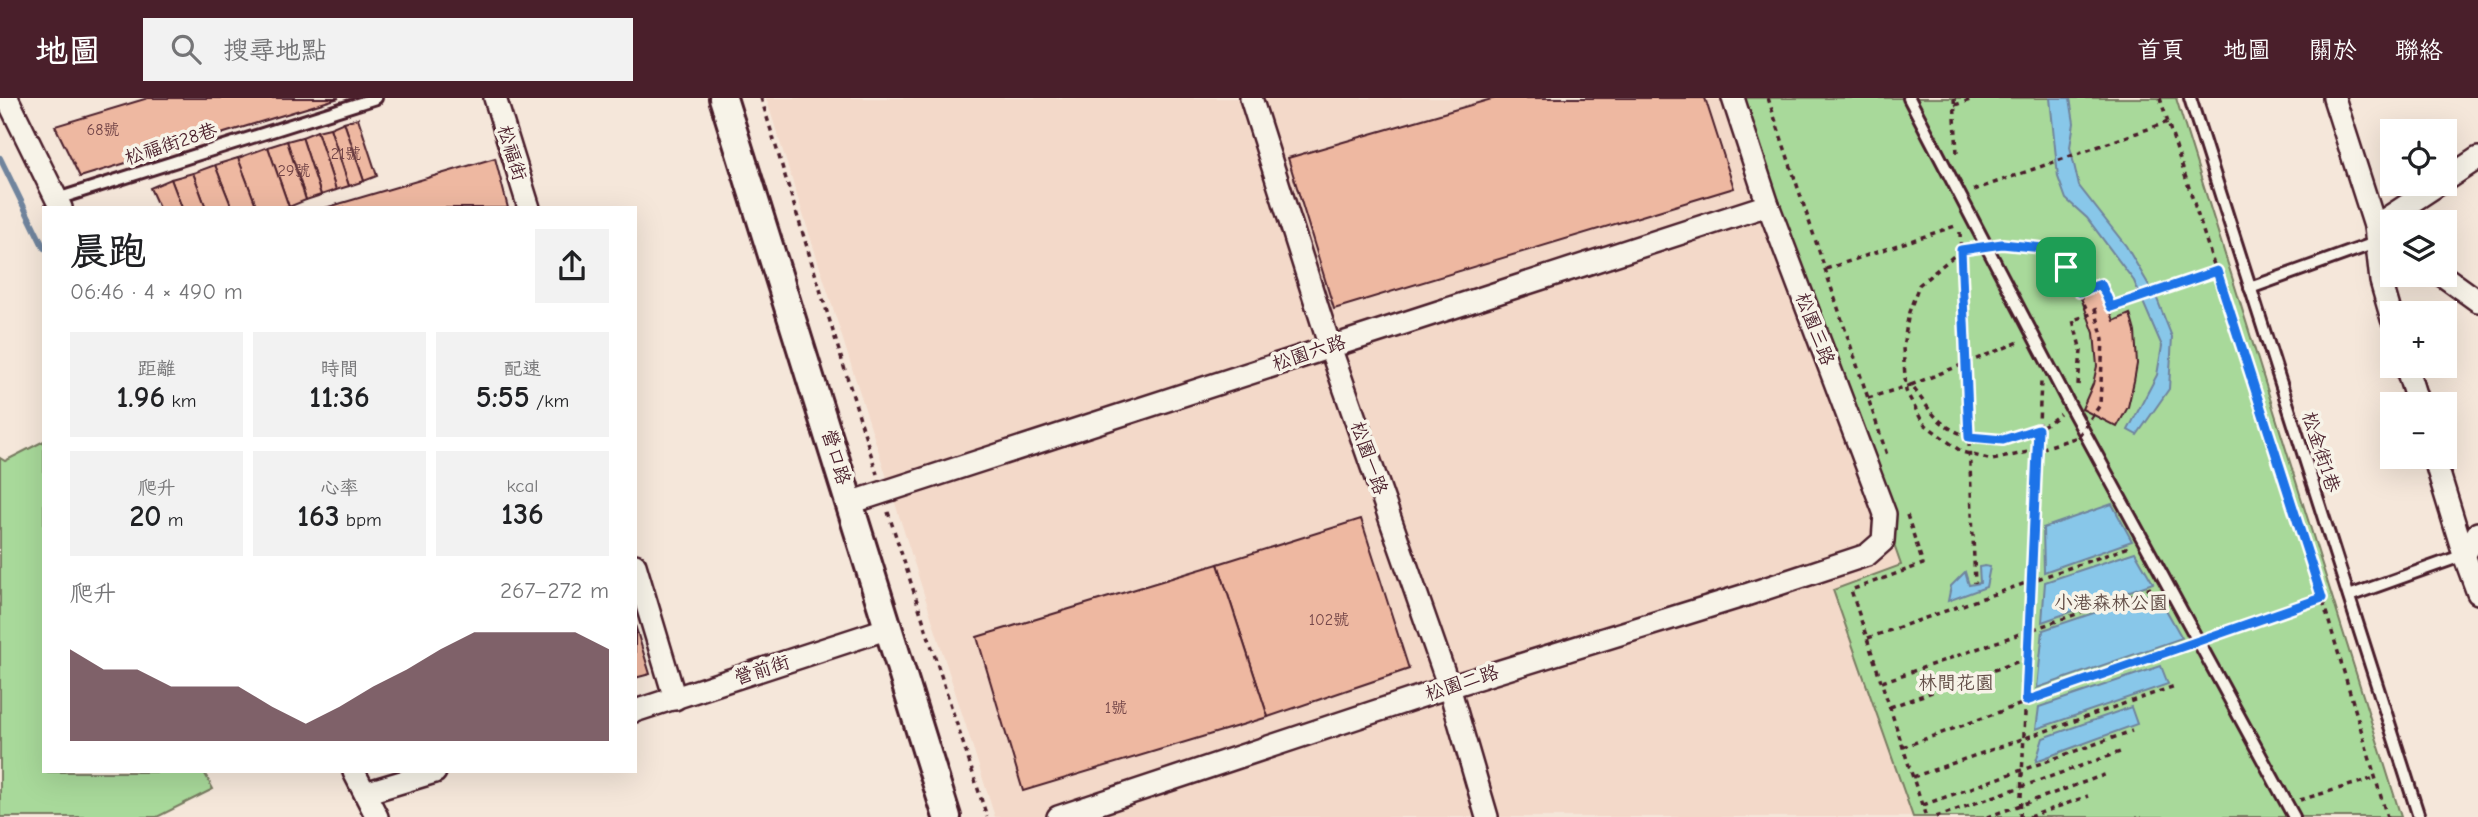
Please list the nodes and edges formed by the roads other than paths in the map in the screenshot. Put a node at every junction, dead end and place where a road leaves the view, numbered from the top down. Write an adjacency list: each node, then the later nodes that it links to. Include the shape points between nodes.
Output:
1 (7, 98): 13 (street)
2 (376, 98): 13 (lane, 松福街28巷)
3 (495, 98): 15 (street, 松福街)
4 (723, 98): 24 (street, 營口路)
5 (1251, 98): 22 (street, 松園一路)
6 (1733, 98): 14 (street, 松園三路)
7 (1909, 98): 42 (lane)
8 (2190, 98): 20 (lane, 松金街1巷)
9 (2334, 98): 17 (street)
10 (2478, 158): 11 (street)
11 (2457, 172)
12 (2426, 196): 16 (street)
13 (59, 204)
14 (1768, 205): 22 (street, 松園六路); 26 (street, 松園三路, via 1885,514 1883,541)
15 (528, 206)
16 (2410, 210)
17 (2380, 233)
18 (2380, 236): 20 (lane)
19 (2457, 286): 21 (street)
20 (2250, 288): 30 (lane, 松金街1巷)
21 (2478, 301)
22 (1330, 347): 24 (street, 松園六路); 32 (street, 松園一路)
23 (2438, 469): 27 (street)
24 (850, 503): 31 (street, 營口路)
25 (2478, 533): 27 (street)
26 (1867, 555): 32 (street, 松園二路)
27 (2464, 555): 29 (street); 30 (lane)
28 (637, 572): 33 (street)
29 (2478, 593)
30 (2349, 596): 43 (lane, 松金街1巷)
31 (889, 628): 33 (street, 營前街); 39 (street, 營口路)
32 (1449, 687): 40 (street, 松園二路); 41 (street, 松園一路)
33 (675, 699): 34 (street, 營前街)
34 (637, 710)
35 (355, 773): 37 (street)
36 (432, 773): 37 (street)
37 (365, 793): 38 (street)
38 (377, 817)
39 (947, 817)
40 (1058, 817)
41 (1487, 817)
42 (2294, 817)
43 (2419, 817)

